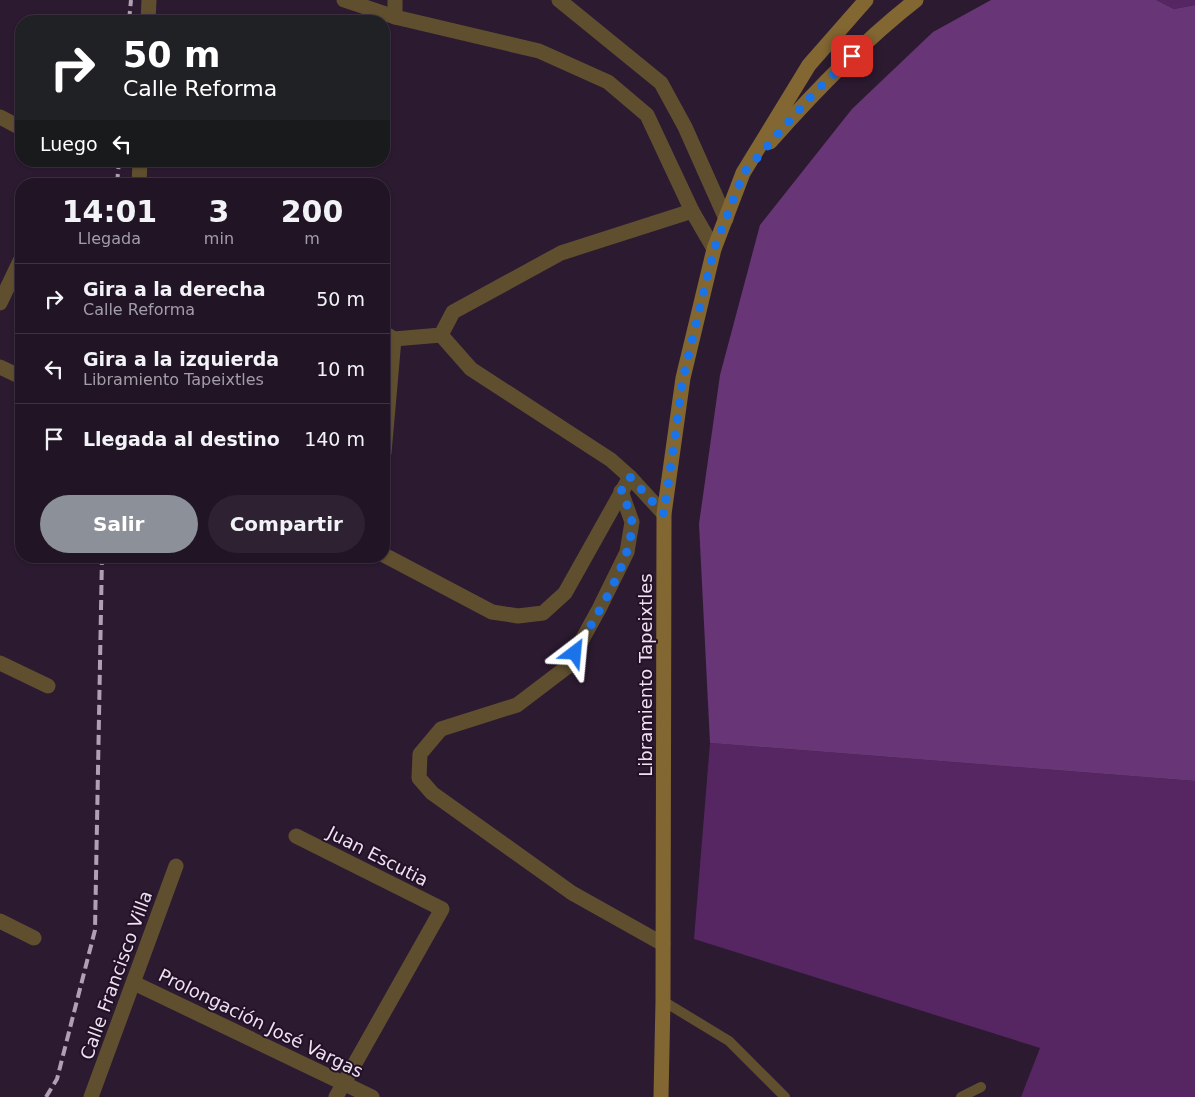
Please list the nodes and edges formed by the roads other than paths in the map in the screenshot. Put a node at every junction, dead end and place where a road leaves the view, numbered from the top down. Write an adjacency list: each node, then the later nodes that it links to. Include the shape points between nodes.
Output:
1 (150, 0): 7 (street)
2 (344, 0): 8 (street)
3 (395, 0): 10 (street)
4 (559, 0): 15 (street, via 661,83 685,127)
5 (866, 0): 13 (main road, Libramiento Tapeixtles, via 810,65)
6 (916, 0): 13 (main road, Libramiento Tapeixtles, via 878,30 813,94)
7 (149, 15)
8 (389, 15)
9 (390, 15): 10 (street)
10 (395, 17): 14 (street, via 539,51 608,82 647,115)
11 (0, 117): 12 (street)
12 (15, 125)
13 (743, 174): 15 (main road, Libramiento Tapeixtles)
14 (692, 211): 16 (street); 19 (street, via 561,253 453,312)
15 (726, 219): 16 (main road, Libramiento Tapeixtles)
16 (714, 249): 25 (main road, Libramiento Tapeixtles, via 683,378)
17 (15, 272): 18 (street)
18 (0, 304)
19 (441, 335): 20 (street); 23 (street, via 471,370 611,460)
20 (390, 336)
21 (0, 366): 22 (street)
22 (15, 374)
23 (630, 477): 24 (street); 25 (street)
24 (621, 491): 26 (street, via 565,593 543,613 518,616 492,612); 33 (street, via 632,522 627,552 567,667 517,705 441,730 420,754 419,778 432,794 572,894)
25 (664, 514): 33 (main road, Libramiento Tapeixtles)
26 (390, 557)
27 (0, 663): 28 (street)
28 (48, 686)
29 (296, 836): 36 (street, Juan Escutia, via 442,909)
30 (176, 866): 34 (street, Calle Francisco Villa)
31 (0, 921): 32 (street)
32 (34, 938)
33 (663, 944): 35 (main road, Libramiento Tapeixtles)
34 (134, 983): 36 (street, Prolongación José Vargas); 38 (street, Calle Francisco Villa)
35 (663, 1000): 41 (main road, Libramiento Tapeixtles); 42 (lane, via 729,1041)
36 (344, 1083): 39 (street); 40 (street, Prolongación José Vargas)
37 (981, 1087): 43 (lane)
38 (91, 1097)
39 (336, 1097)
40 (372, 1097)
41 (661, 1097)
42 (785, 1097)
43 (961, 1097)

